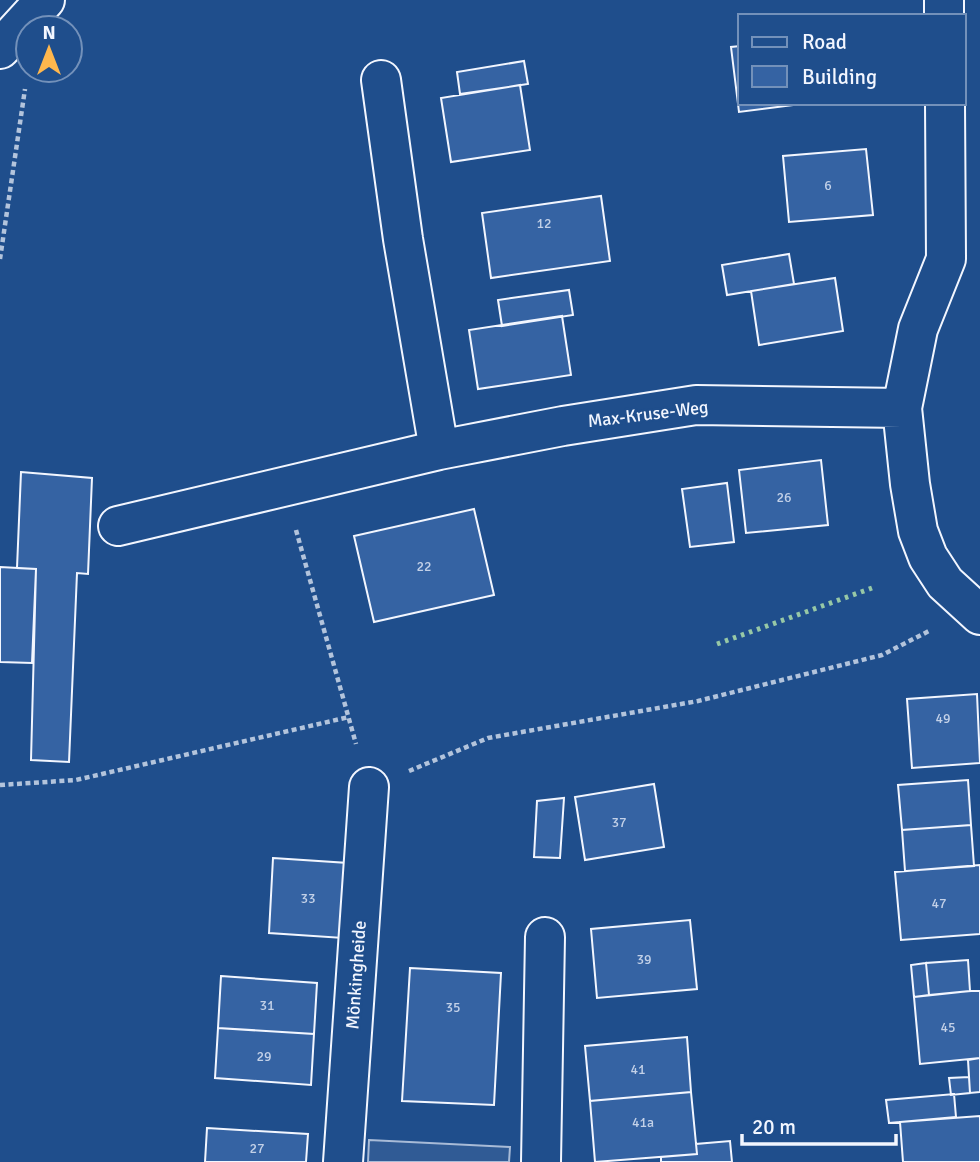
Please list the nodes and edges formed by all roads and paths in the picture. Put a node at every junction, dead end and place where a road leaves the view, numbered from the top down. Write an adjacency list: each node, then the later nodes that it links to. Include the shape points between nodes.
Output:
1 (45, 0): 2 (street)
2 (0, 49)
3 (381, 80): 8 (street)
4 (26, 84): 6 (path)
5 (945, 105): 7 (street, via 946,260 918,329)
6 (0, 259)
7 (902, 408): 8 (street, Max-Kruse-Weg, via 696,405); 11 (street, via 918,531 945,583)
8 (439, 450): 9 (street, Max-Kruse-Weg)
9 (284, 487): 10 (street, Max-Kruse-Weg); 12 (path)
10 (118, 526)
11 (976, 612): 14 (path, via 882,655 698,701 488,738)
12 (348, 717): 13 (path, via 76,780); 14 (path)
13 (0, 785)
14 (369, 787): 16 (street, Mönkingheide)
15 (545, 937): 17 (street)
16 (343, 1162)
17 (541, 1162)

